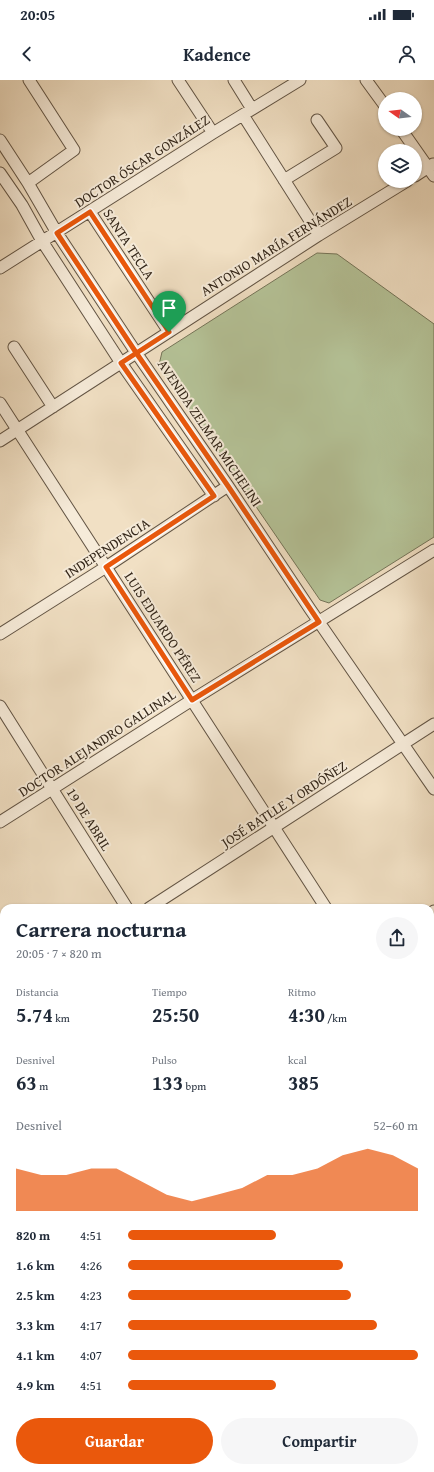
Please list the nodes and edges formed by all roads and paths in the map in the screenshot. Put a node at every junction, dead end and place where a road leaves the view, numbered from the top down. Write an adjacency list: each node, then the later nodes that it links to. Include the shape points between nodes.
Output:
1 (29, 80): 17 (street, via 74,150)
2 (178, 80): 10 (street)
3 (234, 80): 7 (street)
4 (300, 80): 7 (street, DOCTOR ÓSCAR GONZÁLEZ)
5 (366, 80): 6 (street)
6 (378, 96)
7 (252, 109): 8 (street, DOCTOR ÓSCAR GONZÁLEZ)
8 (243, 115): 10 (street, DOCTOR ÓSCAR GONZÁLEZ); 16 (street)
9 (317, 120): 16 (street, via 336,148)
10 (213, 133): 20 (street, DOCTOR ÓSCAR GONZÁLEZ)
11 (406, 136): 13 (street)
12 (0, 140): 17 (street, AVENIDA ZELMAR MICHELINI)
13 (432, 169): 14 (street)
14 (422, 173)
15 (2, 176): 17 (street); 19 (street)
16 (284, 180): 22 (street)
17 (28, 183): 19 (street); 21 (street, AVENIDA ZELMAR MICHELINI)
18 (396, 188): 22 (street, ANTONIO MARÍA FERNÁNDEZ)
19 (22, 205): 23 (street)
20 (90, 212): 21 (street, DOCTOR ÓSCAR GONZÁLEZ); 25 (street, SANTA TECLA)
21 (57, 233): 23 (street, DOCTOR ÓSCAR GONZÁLEZ); 27 (street, AVENIDA ZELMAR MICHELINI)
22 (319, 235): 25 (street, ANTONIO MARÍA FERNÁNDEZ)
23 (42, 241): 24 (street, DOCTOR ÓSCAR GONZÁLEZ); 28 (street)
24 (0, 268)
25 (169, 332): 27 (street, ANTONIO MARÍA FERNÁNDEZ)
26 (14, 347): 30 (street)
27 (137, 354): 28 (street, ANTONIO MARÍA FERNÁNDEZ); 33 (street, AVENIDA ZELMAR MICHELINI)
28 (121, 363): 30 (street, ANTONIO MARÍA FERNÁNDEZ); 34 (street)
29 (0, 403): 31 (street, LUIS EDUARDO PÉREZ)
30 (53, 407): 31 (street, ANTONIO MARÍA FERNÁNDEZ)
31 (17, 430): 32 (street, ANTONIO MARÍA FERNÁNDEZ); 36 (street, LUIS EDUARDO PÉREZ)
32 (0, 441)
33 (228, 486): 34 (street, INDEPENDENCIA); 37 (street, AVENIDA ZELMAR MICHELINI)
34 (214, 496): 36 (street, INDEPENDENCIA)
35 (434, 550): 37 (street, DOCTOR ALEJANDRO GALLINAL)
36 (106, 567): 38 (street, INDEPENDENCIA); 39 (street, LUIS EDUARDO PÉREZ)
37 (319, 622): 39 (street, DOCTOR ALEJANDRO GALLINAL); 42 (street, AVENIDA ZELMAR MICHELINI)
38 (0, 634)
39 (192, 700): 44 (street, DOCTOR ALEJANDRO GALLINAL); 46 (street, LUIS EDUARDO PÉREZ)
40 (0, 706): 44 (street, 19 DE ABRIL)
41 (434, 724): 42 (street, JOSÉ BATLLE Y ORDÓÑEZ)
42 (404, 744): 43 (street, AVENIDA ZELMAR MICHELINI); 46 (street, JOSÉ BATLLE Y ORDÓÑEZ)
43 (434, 789)
44 (53, 790): 45 (street, DOCTOR ALEJANDRO GALLINAL); 47 (street, 19 DE ABRIL)
45 (0, 822)
46 (274, 828): 48 (street, JOSÉ BATLLE Y ORDÓÑEZ); 49 (street, LUIS EDUARDO PÉREZ)
47 (125, 904)
48 (155, 904)
49 (323, 904)

